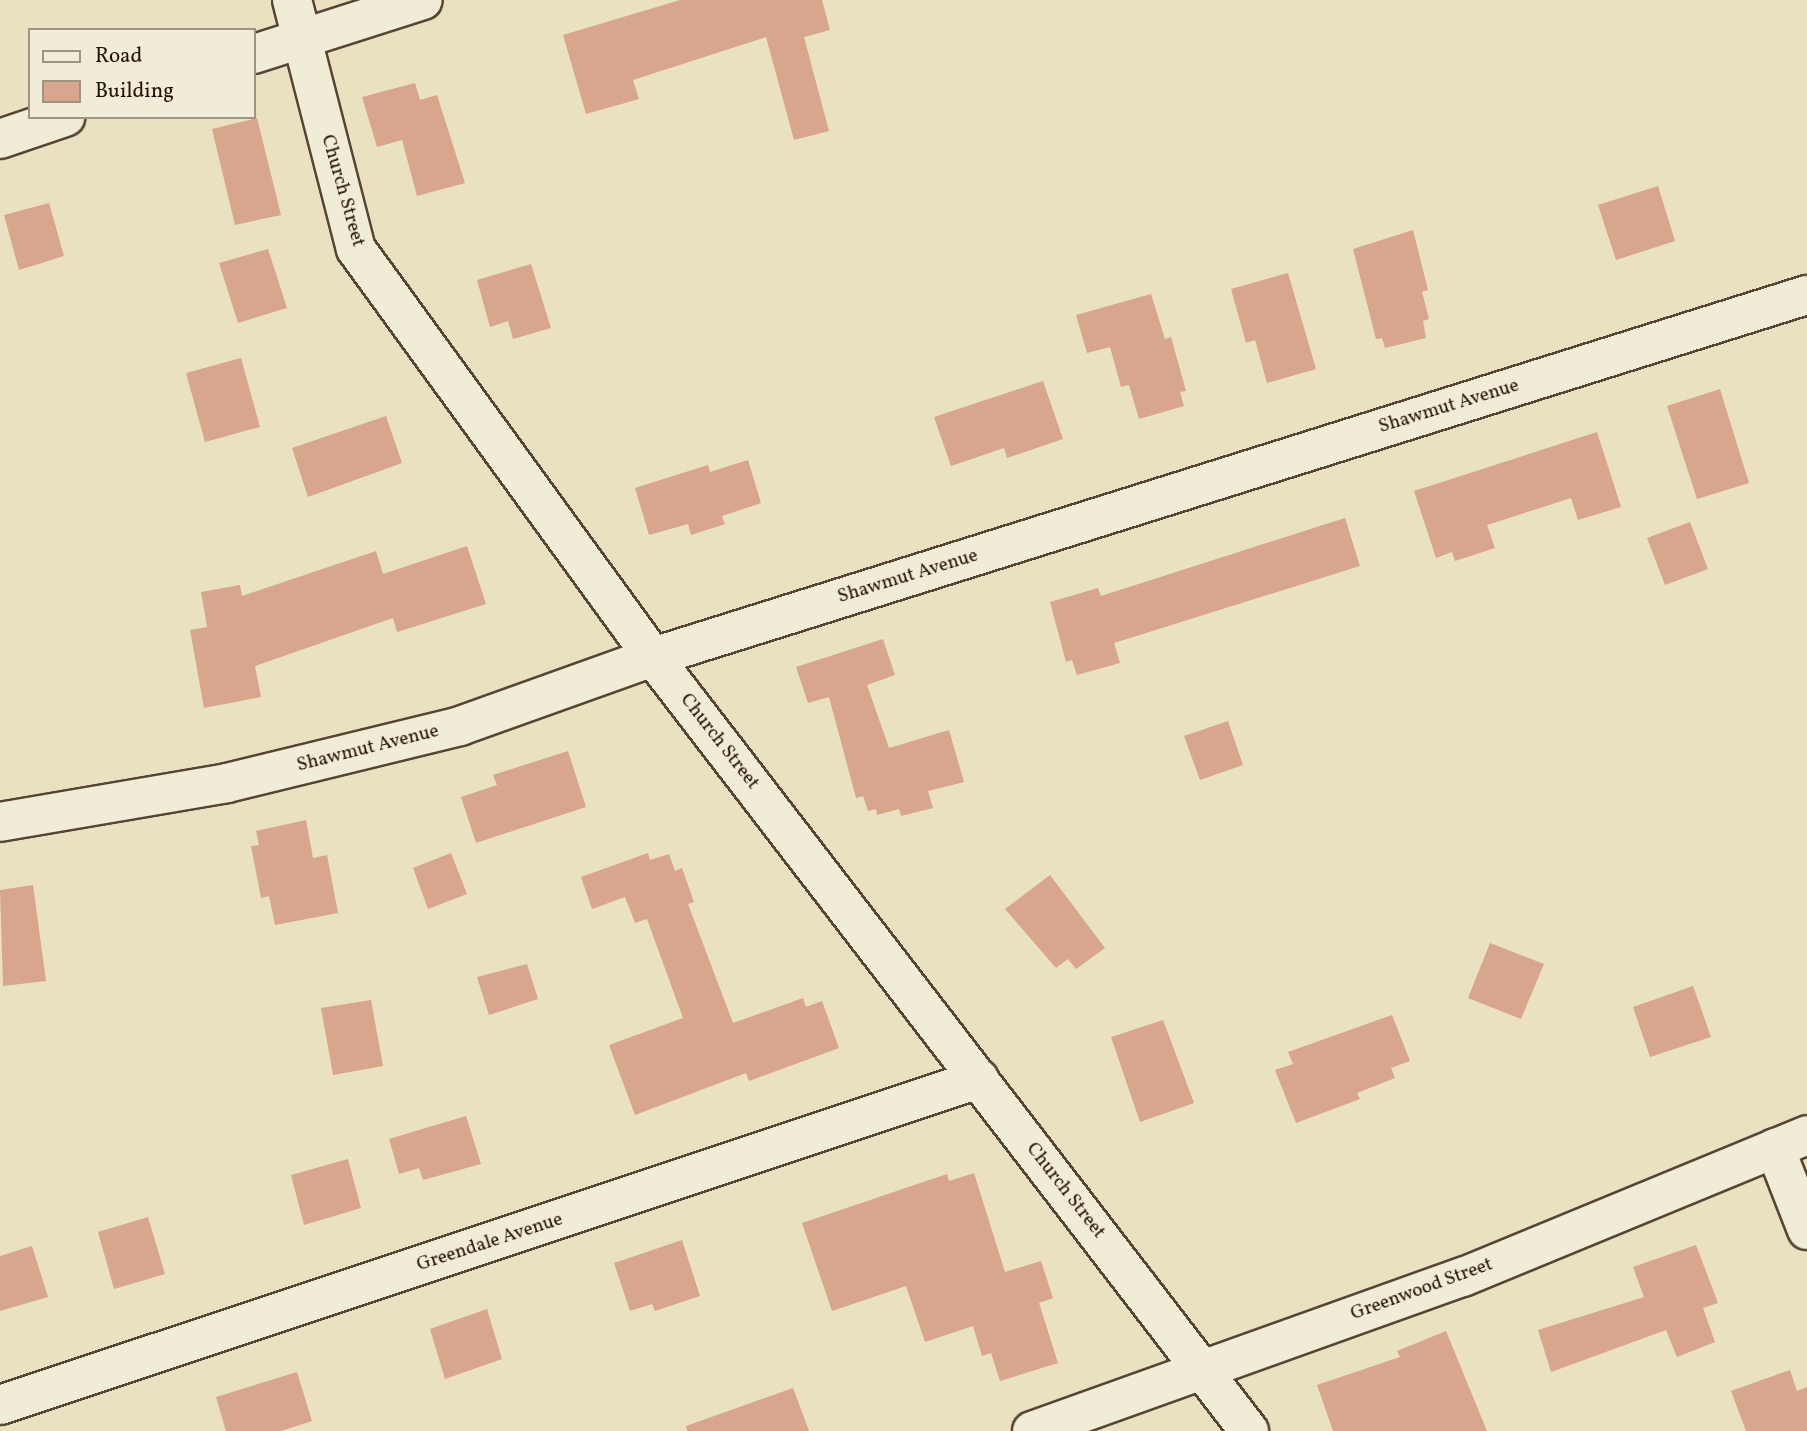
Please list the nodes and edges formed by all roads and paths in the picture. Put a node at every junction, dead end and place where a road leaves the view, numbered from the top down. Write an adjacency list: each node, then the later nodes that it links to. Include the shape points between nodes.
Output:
1 (292, 0): 3 (street, Church Street)
2 (423, 0): 3 (street)
3 (302, 38): 4 (street); 8 (street, Church Street, via 356,249)
4 (256, 53)
5 (59, 119): 6 (street)
6 (0, 139)
7 (1807, 295): 8 (street, Shawmut Avenue)
8 (653, 657): 9 (street, Shawmut Avenue, via 460,726 227,783); 10 (street, Church Street)
9 (0, 822)
10 (979, 1079): 13 (street, Church Street); 14 (street, Greendale Avenue)
11 (1791, 1142): 12 (street); 13 (street, Greenwood Street, via 1463,1277)
12 (1807, 1230)
13 (1201, 1368): 15 (street, Greenwood Street); 16 (street, Church Street)
14 (0, 1405)
15 (1032, 1431)
16 (1249, 1431)

